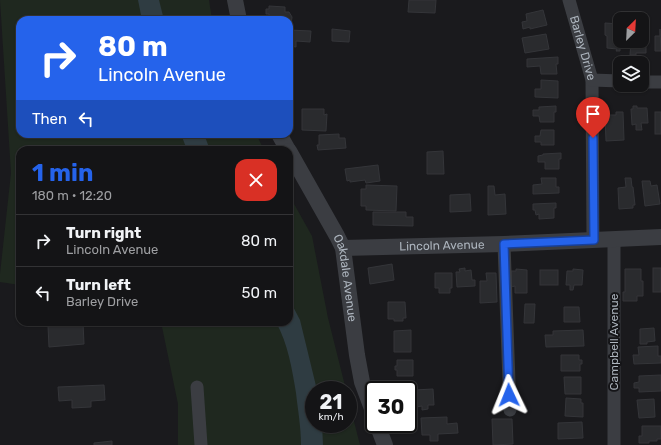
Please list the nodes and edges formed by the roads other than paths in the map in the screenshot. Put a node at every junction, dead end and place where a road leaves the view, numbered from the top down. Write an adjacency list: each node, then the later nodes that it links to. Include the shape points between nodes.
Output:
1 (235, 0): 3 (street)
2 (569, 0): 4 (street, Barley Drive)
3 (238, 16)
4 (592, 80): 5 (street); 11 (street, Barley Drive)
5 (613, 81)
6 (649, 82): 7 (street)
7 (661, 82)
8 (293, 158): 13 (street, Oakdale Avenue)
9 (661, 237): 10 (street, Lincoln Avenue)
10 (614, 239): 11 (street, Lincoln Avenue); 20 (street, Campbell Avenue)
11 (594, 240): 12 (street, Lincoln Avenue)
12 (504, 244): 13 (street, Lincoln Avenue); 16 (street)
13 (343, 248): 15 (street, Oakdale Avenue, via 358,362)
14 (197, 388): 18 (street)
15 (365, 390)
16 (510, 410)
17 (380, 433): 19 (street)
18 (201, 445)
19 (385, 445)
20 (614, 445)

